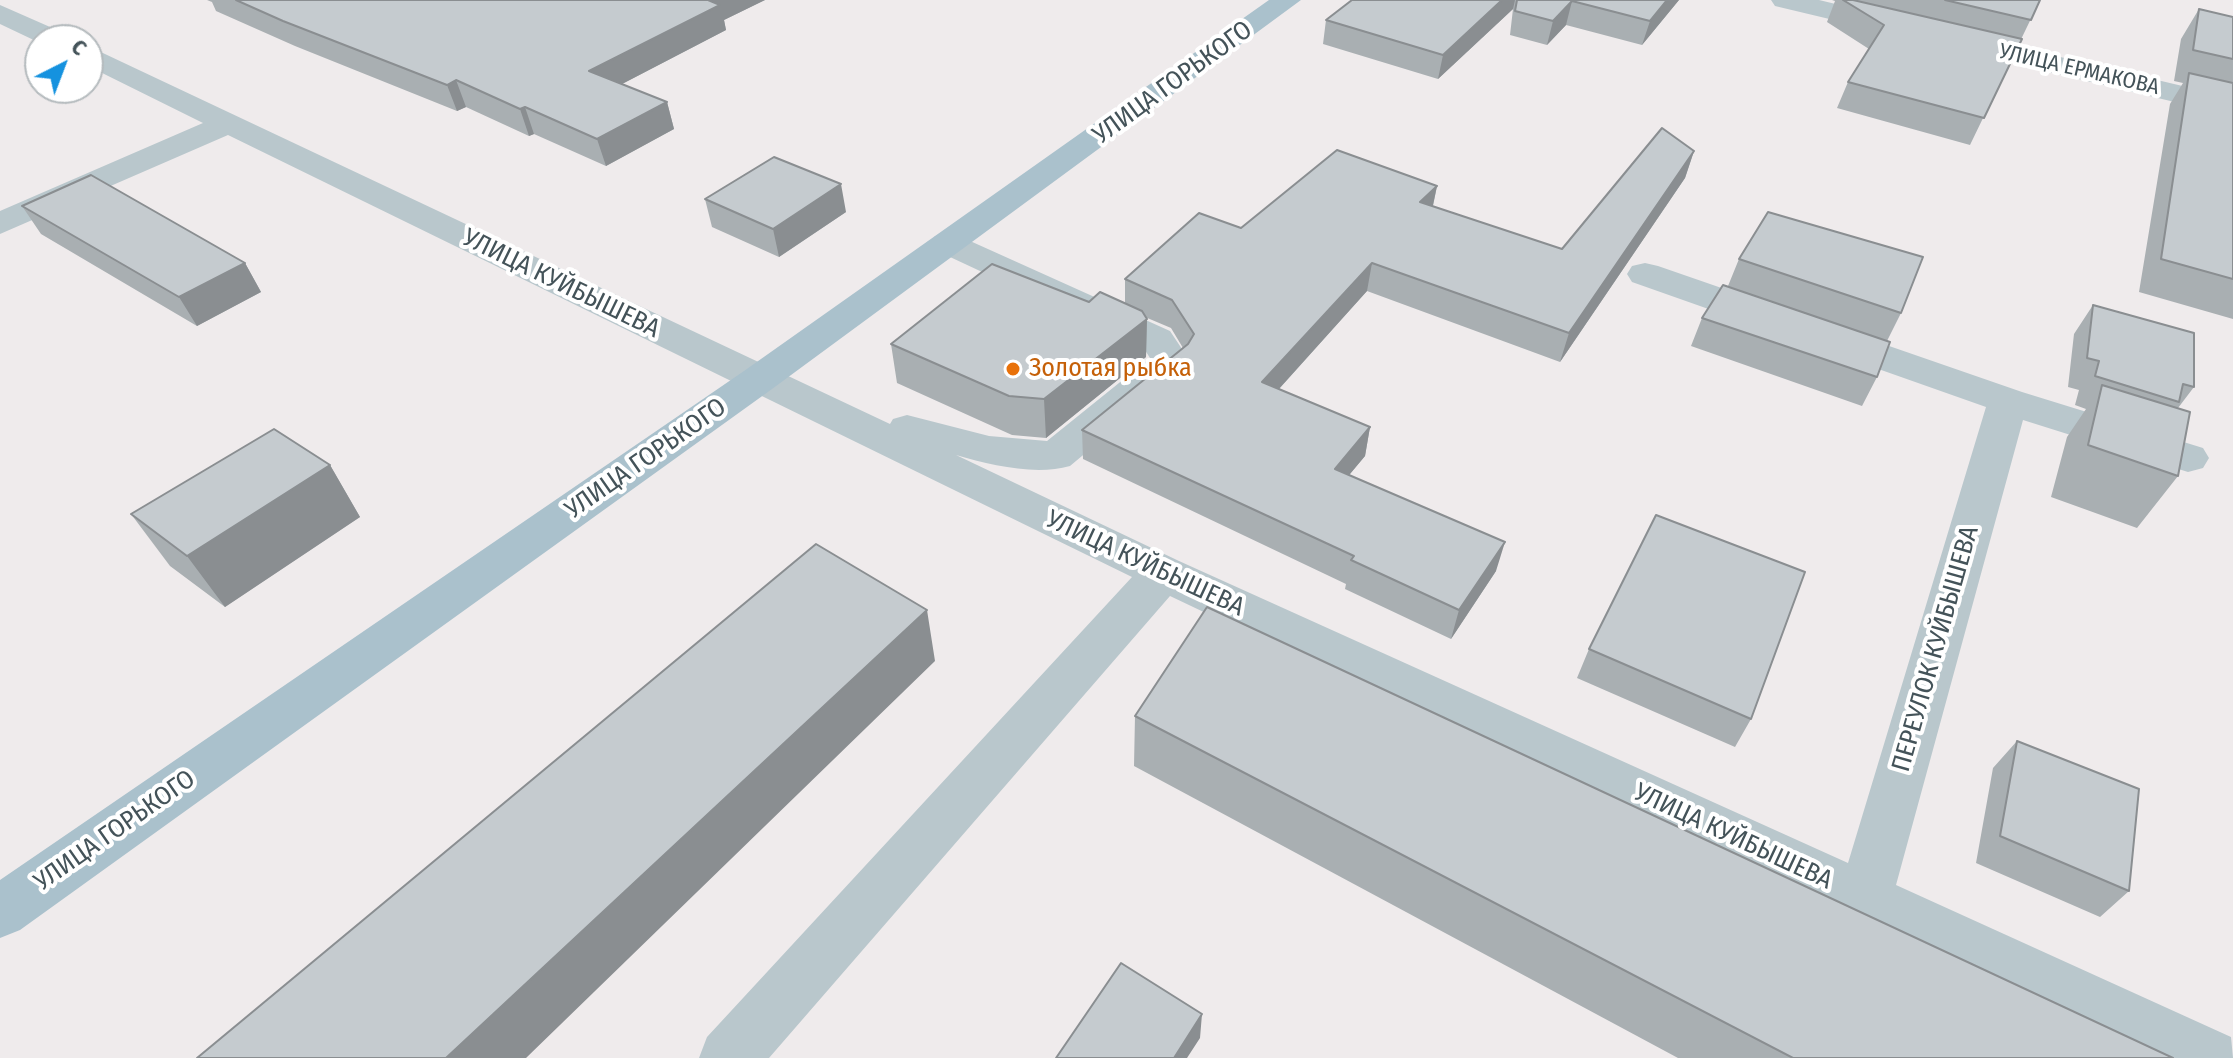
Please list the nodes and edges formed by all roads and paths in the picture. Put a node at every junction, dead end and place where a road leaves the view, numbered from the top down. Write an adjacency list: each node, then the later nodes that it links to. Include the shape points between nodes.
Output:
1 (1287, 0): 9 (main road, УЛИЦА ГОРЬКОГО)
2 (1785, 0): 6 (street, УЛИЦА ЕРМАКОВА)
3 (3, 17): 4 (street)
4 (24, 26)
5 (104, 63): 7 (street, УЛИЦА КУЙБЫШЕВА)
6 (2233, 107)
7 (228, 123): 8 (street); 11 (street, УЛИЦА КУЙБЫШЕВА)
8 (0, 224)
9 (947, 243): 11 (main road, УЛИЦА ГОРЬКОГО); 13 (street, via 1157,339 1171,361 1055,456 989,450)
10 (1645, 274): 12 (street)
11 (758, 380): 13 (street, УЛИЦА КУЙБЫШЕВА); 17 (main road, УЛИЦА ГОРЬКОГО)
12 (2008, 401): 14 (street); 16 (street, ПЕРЕУЛОК КУЙБЫШЕВА)
13 (818, 407): 15 (street, УЛИЦА КУЙБЫШЕВА)
14 (2188, 458)
15 (1163, 573): 16 (street, УЛИЦА КУЙБЫШЕВА); 18 (street)
16 (1865, 898): 19 (street, УЛИЦА КУЙБЫШЕВА)
17 (0, 912)
18 (729, 1058)
19 (2209, 1058)

